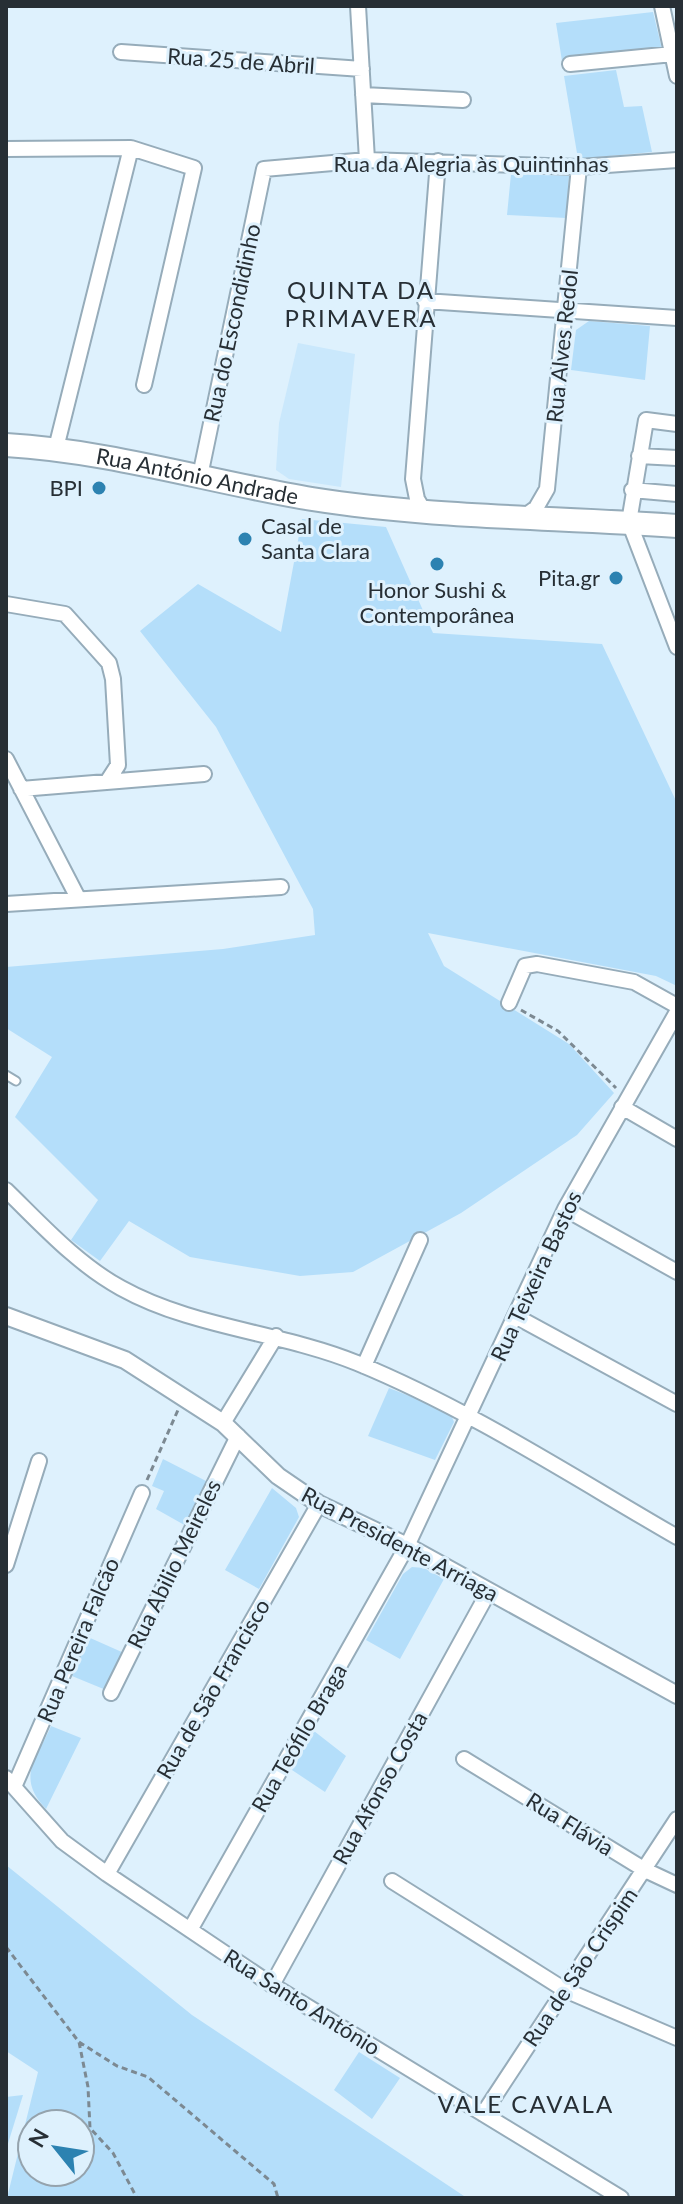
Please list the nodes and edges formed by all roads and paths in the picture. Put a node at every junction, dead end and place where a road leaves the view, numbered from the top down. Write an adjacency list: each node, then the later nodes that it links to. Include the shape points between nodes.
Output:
1 (358, 6): 6 (street)
2 (662, 6): 4 (street)
3 (121, 52): 6 (street, Rua 25 de Abril)
4 (673, 54): 5 (street); 7 (street)
5 (570, 64)
6 (362, 69): 8 (street)
7 (677, 76)
8 (363, 95): 9 (street); 12 (street)
9 (463, 100)
10 (131, 148): 11 (street); 20 (street, via 194,168); 23 (street)
11 (6, 149)
12 (367, 160): 14 (street, Rua da Alegria às Quintinhas); 16 (street, Rua da Alegria às Quintinhas)
13 (677, 160): 15 (street, Rua da Alegria às Quintinhas)
14 (438, 161): 15 (street, Rua da Alegria às Quintinhas); 17 (street)
15 (579, 167): 18 (street, Rua Alves Redol)
16 (264, 169): 26 (street, Rua do Escondidinho)
17 (425, 301): 18 (street); 29 (street, via 413,479)
18 (568, 309): 19 (street); 30 (street, Rua Alves Redol, via 547,489)
19 (677, 318)
20 (144, 385)
21 (677, 424): 24 (street, via 646,420)
22 (6, 445): 23 (main road, Rua António Andrade)
23 (56, 448): 26 (main road, Rua António Andrade)
24 (639, 456): 25 (street); 27 (street)
25 (677, 458)
26 (200, 476): 29 (main road, Rua António Andrade, via 313,499)
27 (632, 490): 28 (street); 31 (street)
28 (677, 494)
29 (424, 511): 30 (main road, Rua António Andrade)
30 (525, 516): 31 (main road, Rua António Andrade)
31 (629, 522): 32 (main road, Rua António Andrade); 34 (street)
32 (677, 526)
33 (6, 604): 37 (street, via 68,615 109,663 118,765)
34 (677, 647)
35 (6, 759): 38 (street)
36 (204, 774): 37 (street)
37 (107, 782): 38 (street)
38 (21, 789): 40 (street)
39 (281, 887): 40 (street)
40 (78, 898): 41 (street)
41 (6, 904)
42 (509, 1003): 43 (street, via 525,966 537,964 634,982); 46 (path, via 572,1043 618,1089)
43 (677, 1009): 46 (street, Rua Teixeira Bastos)
44 (6, 1075): 45 (lane)
45 (16, 1081)
46 (622, 1107): 47 (street); 49 (street, Rua Teixeira Bastos)
47 (677, 1139)
48 (6, 1190): 54 (street, via 64,1246 119,1287 160,1306)
49 (565, 1209): 51 (street); 53 (street, Rua Teixeira Bastos)
50 (420, 1240): 55 (street)
51 (677, 1272)
52 (6, 1316): 56 (street, Rua Presidente Arriaga, via 125,1360)
53 (517, 1317): 57 (street); 58 (street, Rua Teixeira Bastos)
54 (276, 1336): 55 (street); 59 (street)
55 (364, 1366): 58 (street)
56 (184, 1396): 59 (street, Rua Presidente Arriaga); 62 (path)
57 (677, 1404)
58 (470, 1417): 64 (street); 65 (street, Rua Teixeira Bastos)
59 (223, 1423): 60 (street, Rua Presidente Arriaga)
60 (238, 1436): 63 (street, Rua Presidente Arriaga, via 278,1476); 68 (street, Rua Abilio Meireles)
61 (39, 1461): 66 (street)
62 (142, 1493): 71 (street, Rua Pereira Falcão)
63 (319, 1504): 65 (street, Rua Presidente Arriaga); 74 (street, Rua de São Francisco)
64 (677, 1537)
65 (407, 1546): 67 (street, Rua Presidente Arriaga); 77 (street, Rua Teófilo Braga)
66 (6, 1565)
67 (489, 1591): 69 (street, Rua Presidente Arriaga); 79 (street, Rua Afonso Costa)
68 (111, 1693)
69 (677, 1695)
70 (464, 1759): 73 (street, Rua Flávia)
71 (10, 1782): 74 (street, Rua Santo António, via 62,1841)
72 (677, 1819): 73 (street, Rua de São Crispim)
73 (645, 1870): 76 (street, Rua Flávia); 80 (street, Rua de São Crispim)
74 (107, 1874): 77 (street, Rua Santo António)
75 (392, 1881): 80 (street)
76 (677, 1885)
77 (190, 1930): 79 (street, Rua Santo António)
78 (6, 1947): 82 (path)
79 (272, 1985): 83 (street, Rua Santo António)
80 (565, 1990): 81 (street); 83 (street, Rua de São Crispim)
81 (677, 2038)
82 (79, 2042): 84 (path, via 90,2128 113,2153); 85 (path, via 117,2066 148,2077 274,2184)
83 (483, 2114): 86 (street, Rua Santo António)
84 (137, 2198)
85 (278, 2198)
86 (621, 2198)

